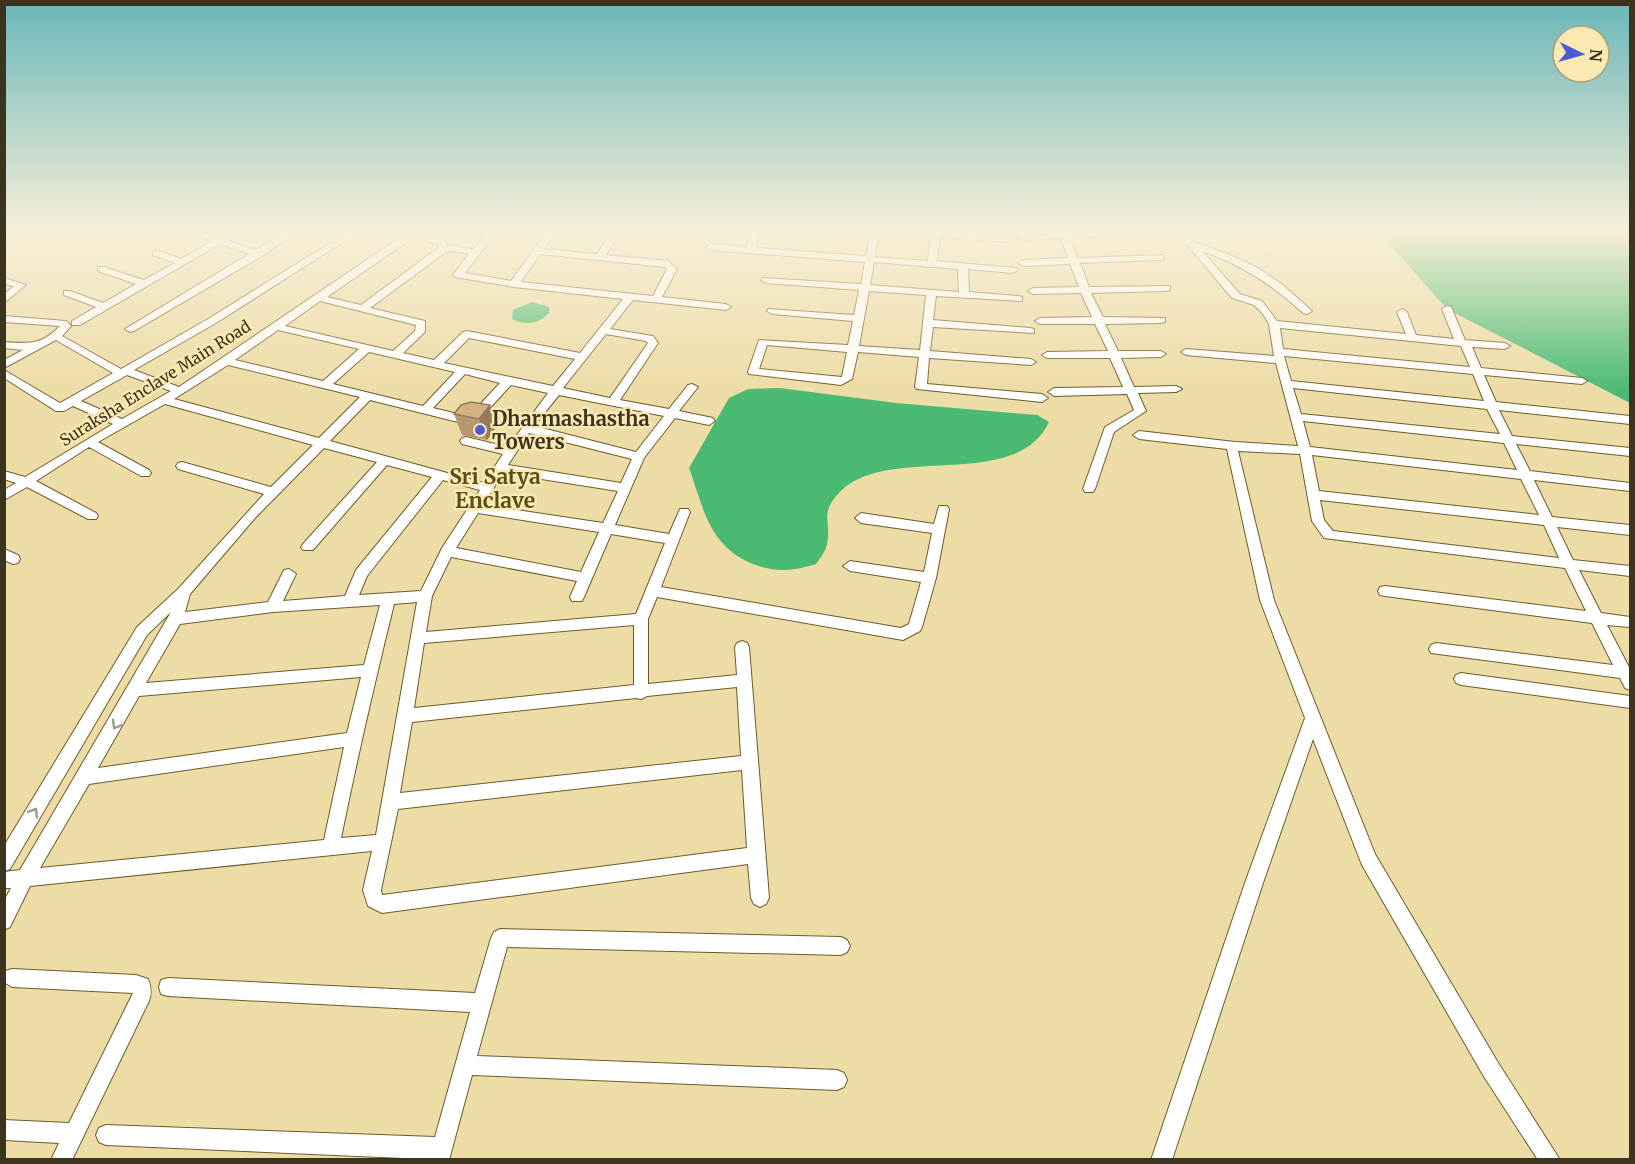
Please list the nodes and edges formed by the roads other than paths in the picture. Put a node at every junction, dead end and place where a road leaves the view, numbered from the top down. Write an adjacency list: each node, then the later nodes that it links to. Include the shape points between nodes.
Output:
1 (18, 284): 26 (street)
2 (145, 284): 27 (street)
3 (207, 284): 43 (street)
4 (269, 284): 69 (street)
5 (339, 284): 23 (street, Suraksha Enclave Main Road)
6 (395, 284): 29 (street)
7 (517, 284): 22 (street)
8 (664, 284): 24 (street)
9 (819, 284): 15 (street)
10 (866, 284): 15 (street)
11 (964, 284): 21 (street)
12 (1083, 284): 17 (street)
13 (1226, 284): 41 (street, via 1236,296 1258,303)
14 (1279, 284): 32 (street)
15 (865, 288): 20 (street); 34 (street)
16 (1167, 288): 17 (street)
17 (1085, 290): 18 (street); 38 (street)
18 (1034, 291)
19 (67, 293): 27 (street)
20 (931, 293): 21 (street); 40 (street)
21 (964, 295): 25 (street)
22 (632, 296): 24 (street); 45 (street)
23 (319, 298): 29 (street); 42 (street, Suraksha Enclave Main Road)
24 (656, 299): 28 (street)
25 (1018, 299)
26 (4, 300)
27 (104, 307): 39 (street)
28 (726, 307)
29 (362, 309): 57 (street, via 421,322 420,332)
30 (1447, 309): 48 (street)
31 (772, 311): 34 (street)
32 (1307, 311)
33 (1402, 312): 46 (street)
34 (859, 318): 53 (street)
35 (4, 319): 51 (street, via 65,324 56,336)
36 (1161, 320): 38 (street)
37 (1040, 321): 38 (street)
38 (1101, 321): 59 (street)
39 (76, 323)
40 (927, 323): 44 (street); 55 (street)
41 (1274, 324): 46 (street); 60 (street)
42 (277, 327): 52 (street); 62 (street, Suraksha Enclave Main Road)
43 (130, 329)
44 (1029, 330)
45 (605, 331): 61 (street); 84 (street, via 649,338 653,343)
46 (1412, 338): 48 (street)
47 (60, 339): 69 (street)
48 (1463, 343): 50 (street); 67 (street)
49 (4, 345): 51 (street)
50 (1505, 346)
51 (33, 348): 65 (street)
52 (367, 348): 57 (street); 73 (street)
53 (853, 349): 53 (street, via 847,379 841,382 753,372 763,342); 55 (street)
54 (1186, 352): 60 (street)
55 (923, 354): 63 (street); 81 (street, via 923,388)
56 (1161, 354): 59 (street)
57 (395, 355): 64 (street)
58 (1047, 355): 59 (street)
59 (1116, 355): 76 (street)
60 (1279, 356): 67 (street); 72 (street)
61 (582, 357): 64 (street, via 467,334); 78 (street)
62 (226, 361): 73 (street); 77 (street, Suraksha Enclave Main Road)
63 (1031, 362)
64 (437, 364): 66 (street)
65 (4, 365)
66 (463, 370): 70 (street); 86 (street)
67 (1478, 372): 71 (street); 85 (street)
68 (4, 373): 83 (street, via 60,408)
69 (124, 373): 77 (street); 83 (street)
70 (508, 381): 78 (street); 86 (street, via 475,417 466,420)
71 (1582, 381)
72 (1287, 384): 85 (street); 88 (street)
73 (324, 386): 80 (street)
74 (692, 387): 87 (street)
75 (1176, 389): 76 (street)
76 (1132, 390): 79 (street); 114 (street, via 1140,411 1109,430)
77 (180, 391): 82 (street, Suraksha Enclave Main Road)
78 (558, 391): 84 (street); 92 (street)
79 (1054, 392)
80 (368, 396): 86 (street); 95 (street)
81 (1042, 398)
82 (164, 400): 91 (street, Suraksha Enclave Main Road); 95 (street)
83 (72, 402): 91 (street)
84 (612, 403): 87 (street)
85 (1492, 406): 89 (street); 94 (street)
86 (424, 411)
87 (672, 413): 90 (street); 102 (street)
88 (1297, 417): 94 (street); 99 (street)
89 (1630, 420)
90 (709, 421)
91 (121, 423): 97 (street, Suraksha Enclave Main Road)
92 (526, 428): 100 (street); 102 (street)
93 (1139, 435): 98 (street)
94 (1508, 440): 101 (street); 109 (street)
95 (322, 441): 103 (street); 115 (street)
96 (466, 441): 100 (street)
97 (89, 442): 106 (street); 110 (street, Suraksha Enclave Main Road)
98 (1235, 446): 99 (street); 159 (street, via 1232,451 1267,600)
99 (1305, 450): 109 (street); 116 (street)
100 (510, 452): 105 (street)
101 (1630, 452)
102 (639, 457): 113 (street)
103 (386, 459): 108 (street); 128 (street)
104 (182, 466): 115 (street)
105 (500, 468): 112 (street); 113 (street)
106 (145, 472)
107 (4, 475): 110 (street)
108 (441, 475): 112 (street); 142 (street, via 361,574)
109 (1525, 475): 111 (street); 123 (street)
110 (27, 482): 117 (street, Suraksha Enclave Main Road); 121 (street)
111 (1630, 487)
112 (487, 488): 118 (street)
113 (626, 488): 124 (street)
114 (1089, 489)
115 (273, 492): 138 (street)
116 (1313, 495): 123 (street); 130 (street, via 1318,521 1329,535)
117 (4, 496)
118 (476, 508): 124 (street); 129 (street)
119 (943, 509): 125 (street)
120 (684, 512): 127 (street)
121 (92, 516)
122 (861, 518): 125 (street)
123 (1548, 521): 126 (street); 130 (street)
124 (609, 528): 127 (street); 134 (street)
125 (939, 529): 135 (street)
126 (1630, 530)
127 (673, 539): 136 (street)
128 (308, 547)
129 (447, 551): 134 (street); 139 (street)
130 (1569, 564): 132 (street); 144 (street)
131 (850, 566): 135 (street)
132 (1630, 570)
133 (289, 574): 143 (street)
134 (586, 578): 140 (street)
135 (929, 578): 136 (street, via 915,627 903,634)
136 (654, 591): 146 (street)
137 (1385, 591): 144 (street)
138 (183, 592): 145 (street); 167 (street, one-way to 138, via 142,631)
139 (425, 596): 141 (street); 148 (street)
140 (577, 597)
141 (388, 599): 142 (street); 151 (street)
142 (349, 602): 143 (street)
143 (273, 607): 145 (street)
144 (1597, 618): 147 (street); 152 (street)
145 (177, 619): 155 (street)
146 (640, 619): 148 (street); 156 (street)
147 (1630, 622)
148 (419, 638): 158 (street)
149 (742, 647): 154 (street)
150 (1436, 649): 152 (street)
151 (372, 670): 155 (street); 160 (street)
152 (1628, 678)
153 (1461, 679): 157 (street)
154 (743, 680): 156 (street); 161 (street)
155 (137, 690): 162 (street, one-way to 162)
156 (641, 693): 158 (street)
157 (1630, 702)
158 (404, 716): 163 (street)
159 (1313, 718): 183 (street); 184 (street, via 1368,859 1490,1068)
160 (354, 739): 162 (street); 165 (street)
161 (750, 762): 163 (street); 166 (street)
162 (86, 777): 168 (street)
163 (391, 802): 164 (street)
164 (382, 842): 165 (street); 166 (street, via 372,890 374,900 382,904)
165 (331, 846): 168 (street)
166 (756, 855): 170 (street)
167 (4, 862)
168 (25, 878): 169 (street); 171 (street)
169 (4, 880)
170 (760, 898)
171 (4, 921)
172 (841, 946): 175 (street, via 500,938)
173 (12, 978): 179 (street, via 141,986 142,994)
174 (168, 987): 175 (street)
175 (482, 1003): 176 (street)
176 (465, 1065): 177 (street); 181 (street)
177 (837, 1080)
178 (4, 1130): 179 (street)
179 (74, 1133): 182 (street)
180 (106, 1135): 181 (street)
181 (441, 1154)
182 (61, 1160)
183 (1161, 1160)
184 (1550, 1160)

